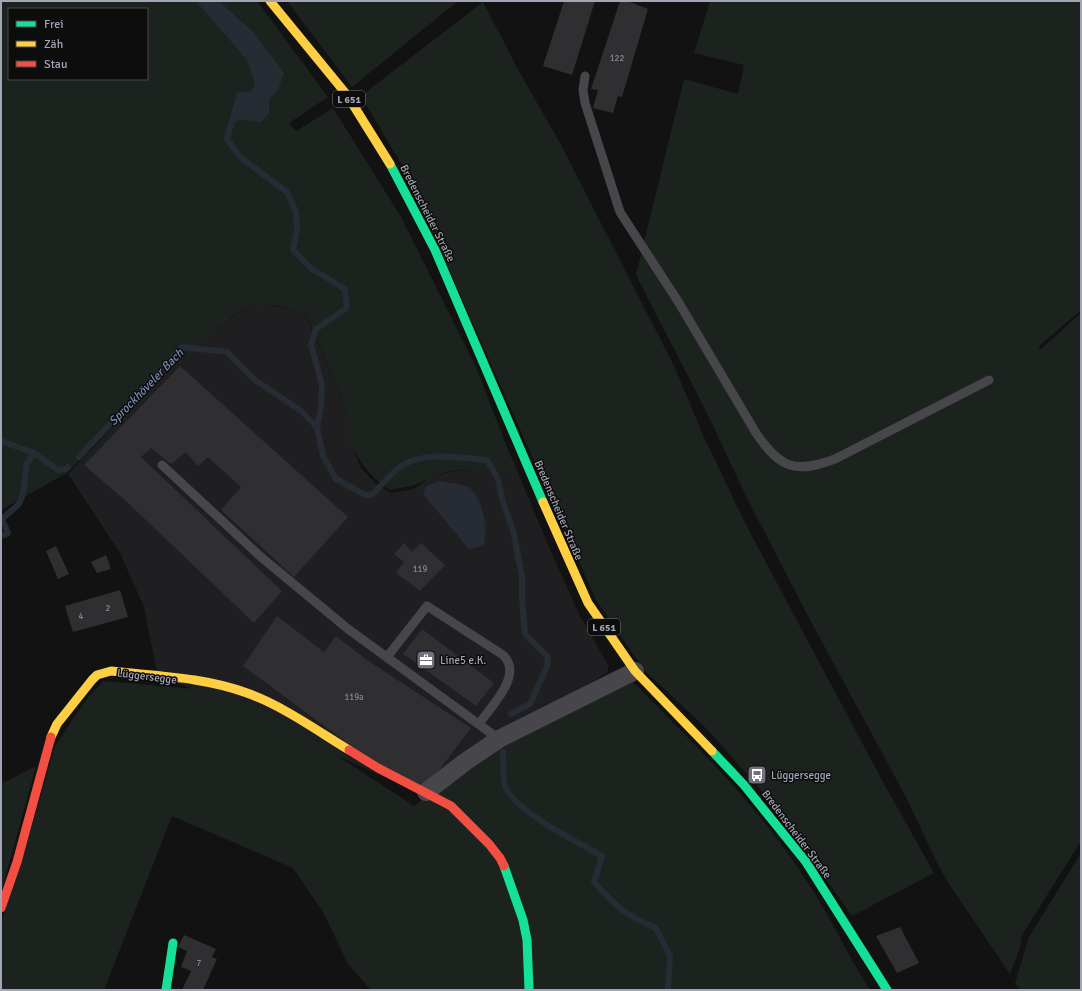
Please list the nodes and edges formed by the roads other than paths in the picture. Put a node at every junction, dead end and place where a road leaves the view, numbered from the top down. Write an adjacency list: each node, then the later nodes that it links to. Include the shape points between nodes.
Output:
1 (270, 1): 6 (main road, Bredenscheider Straße / L 651, via 347,95 414,206 570,566 588,603)
2 (585, 76): 3 (lane, via 585,103 620,212 679,303 756,433 778,460 802,468 836,460)
3 (989, 380)
4 (162, 465): 5 (lane, via 261,557 348,629)
5 (387, 657): 7 (lane); 7 (lane, via 427,606 503,654 509,660 510,676)
6 (635, 671): 8 (street); 14 (main road, Bredenscheider Straße / L 651, via 744,785 769,815 806,862)
7 (479, 724): 8 (lane)
8 (499, 739): 9 (street)
9 (426, 792): 10 (main road, Lüggersegge, via 358,756 281,709 248,693 218,684 122,672 104,673 92,680 52,734 17,862); 13 (main road, Lüggersegge, via 451,806 477,830 500,858 523,920 527,940)
10 (1, 908)
11 (173, 943): 12 (main road)
12 (166, 990)
13 (528, 990)
14 (887, 990)

